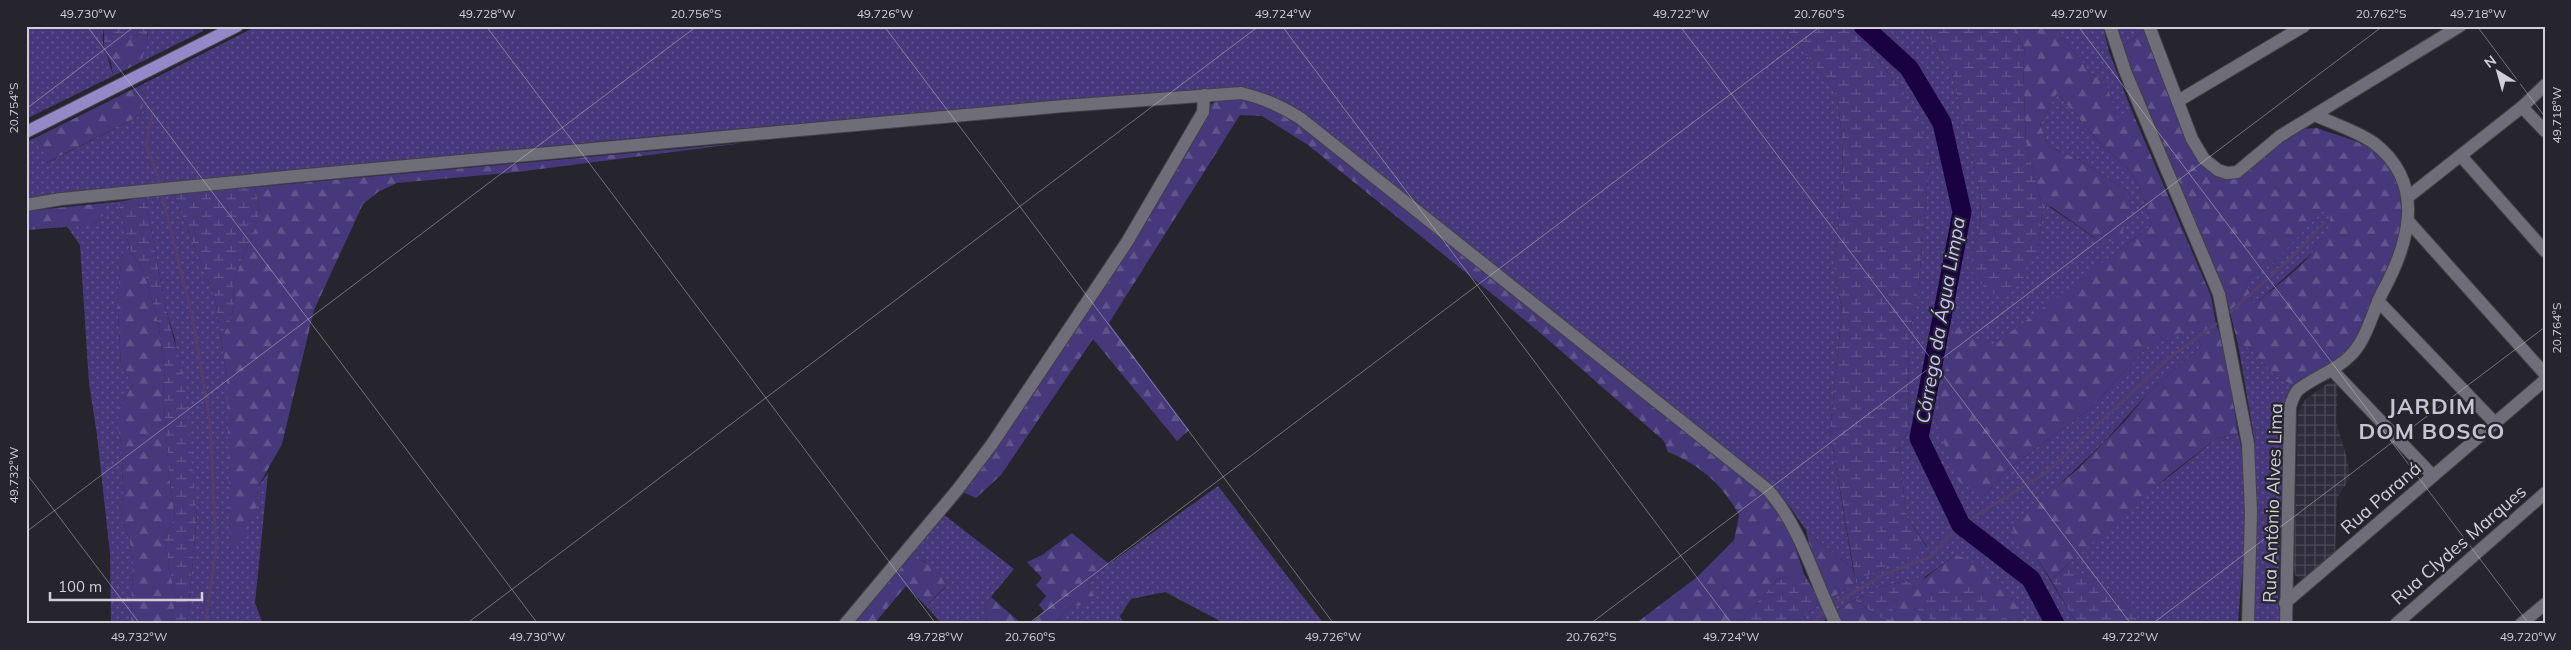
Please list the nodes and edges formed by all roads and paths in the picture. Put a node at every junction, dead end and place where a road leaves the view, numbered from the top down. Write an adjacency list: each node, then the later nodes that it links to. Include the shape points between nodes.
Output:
1 (237, 26): 11 (main road)
2 (2110, 26): 29 (street, via 2125,71 2221,302 2248,444)
3 (2149, 26): 8 (street)
4 (2304, 26): 8 (street)
5 (2460, 26): 10 (street)
6 (2545, 85): 9 (street)
7 (1204, 95): 15 (street, via 296,176); 27 (street, via 1203,112 1127,242 992,444); 28 (street, via 1241,93 1255,96 1271,100 1300,118 1768,490 1794,525)
8 (2178, 101): 10 (street, via 2192,139 2204,159 2218,170 2227,172 2237,172 2247,166 2280,136)
9 (2522, 106): 12 (street); 13 (street)
10 (2315, 116): 14 (street, Rua Antônio Alves Lima, via 2373,142 2394,164)
11 (26, 132)
12 (2545, 132)
13 (2461, 156): 14 (street); 17 (street)
14 (2408, 197): 16 (street, Rua Antônio Alves Lima)
15 (26, 205)
16 (2409, 222): 18 (street, Rua Antônio Alves Lima, via 2399,262); 20 (street)
17 (2545, 251)
18 (2378, 301): 19 (street, Rua Antônio Alves Lima, via 2353,353); 22 (street)
19 (2333, 371): 23 (street); 25 (street, Rua Antônio Alves Lima, via 2298,390 2290,407)
20 (2545, 374)
21 (2545, 380): 22 (street, Rua Paraná)
22 (2494, 422): 23 (street, Rua Paraná)
23 (2433, 476): 25 (street, Rua Paraná)
24 (2545, 493): 31 (street, Rua Clydes Marques)
25 (2285, 603): 30 (street, Rua Antônio Alves Lima)
26 (2545, 604): 32 (street)
27 (845, 624)
28 (1836, 624)
29 (2248, 624)
30 (2286, 624)
31 (2396, 624)
32 (2521, 624)

